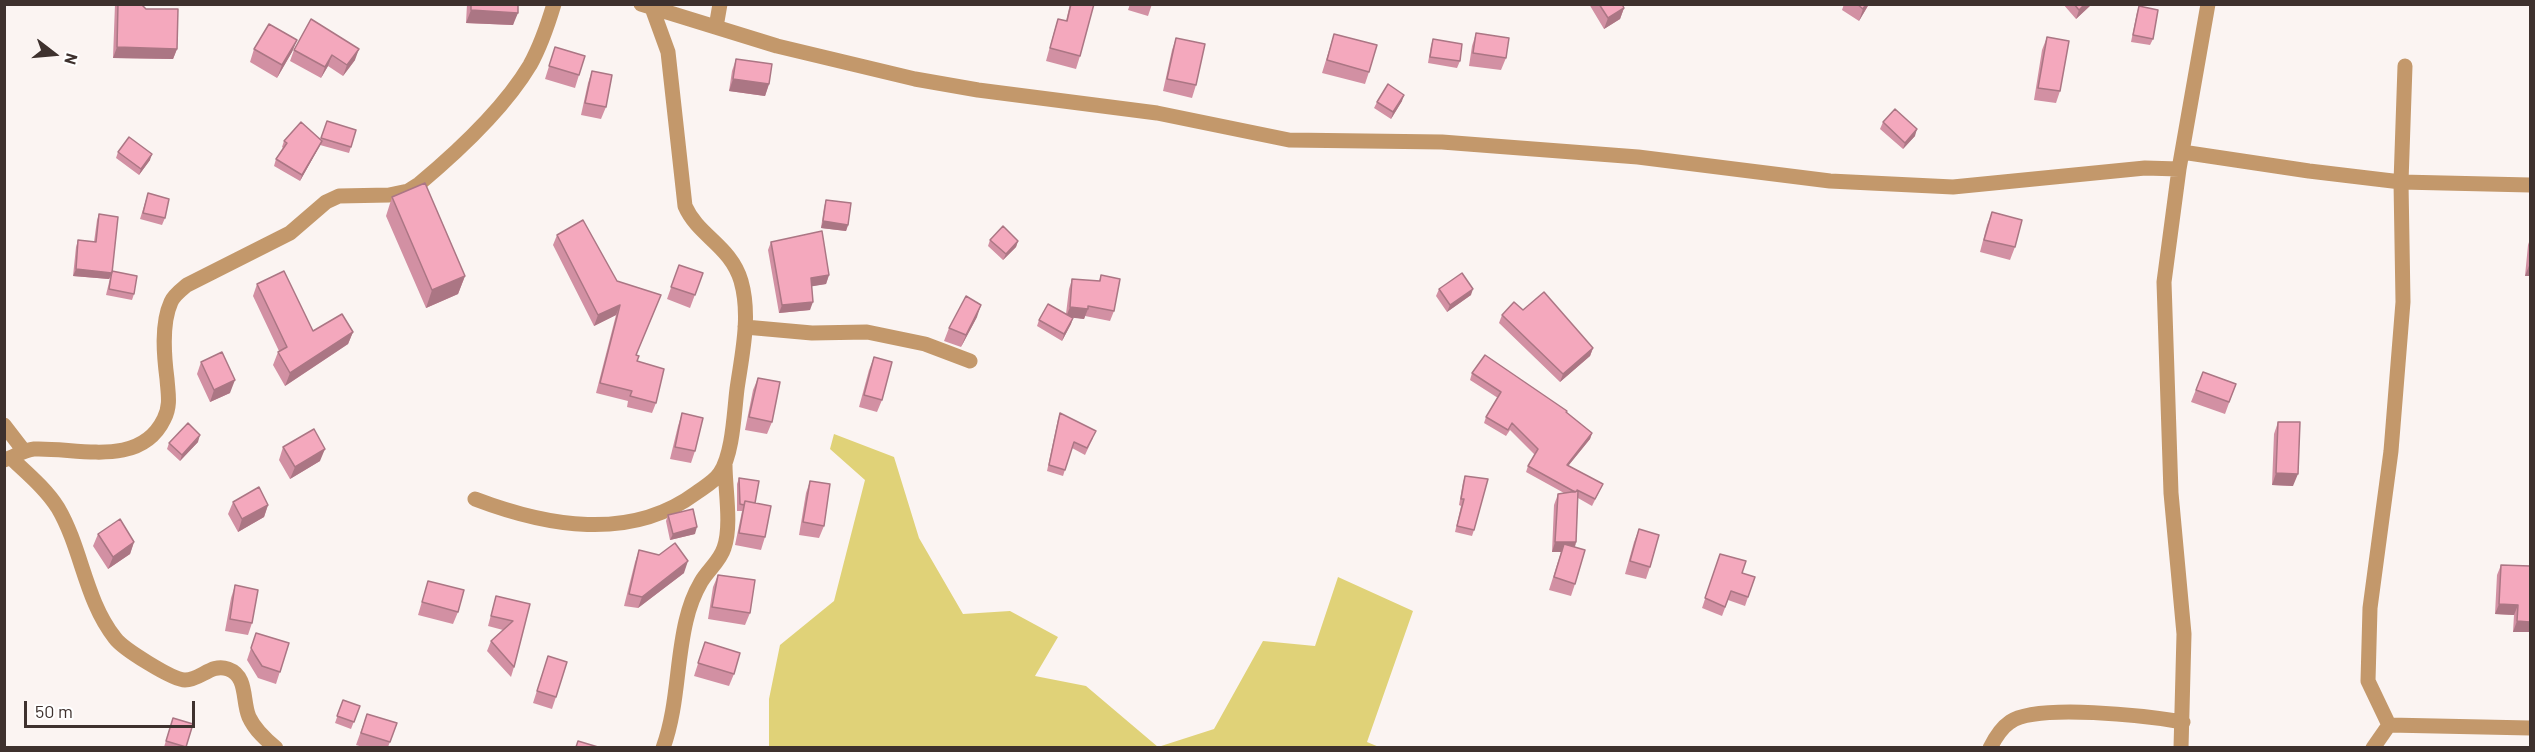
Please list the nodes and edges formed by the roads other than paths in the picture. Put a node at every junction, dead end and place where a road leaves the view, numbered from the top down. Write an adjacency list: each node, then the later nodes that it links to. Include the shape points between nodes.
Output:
1 (554, 4): 14 (street, via 519,83 419,184 389,195 339,196 326,202 290,233 176,294 165,326 168,411 156,433 145,441 102,453 35,449)
2 (720, 4): 5 (street)
3 (2208, 4): 7 (street)
4 (647, 6): 5 (street); 11 (street, via 669,60 685,206 694,223 726,252 739,274 745,299)
5 (716, 27): 8 (street, via 915,79 1157,114 1289,140 1442,142 1638,157 1830,181 1953,187 2145,168)
6 (2405, 66): 9 (street)
7 (2182, 152): 8 (street); 9 (street)
8 (2179, 170): 17 (street, via 2164,282 2171,493 2184,634)
9 (2401, 182): 10 (street); 18 (street, via 2403,302 2391,451 2369,619 2368,681)
10 (2530, 185)
11 (745, 327): 12 (street, via 812,333 867,332 915,342); 15 (street)
12 (970, 361)
13 (4, 425): 14 (street)
14 (13, 456): 20 (street, via 58,508 91,595 116,639 138,657 179,679 191,679 219,668 237,674 242,680 249,718)
15 (724, 465): 16 (street, via 714,481 686,501 617,524 550,522); 21 (street, via 725,546 701,582 687,616 674,706)
16 (475, 499)
17 (2183, 722): 22 (street, via 2143,716 2050,712 2025,715 2010,722); 23 (street)
18 (2389, 724): 19 (street); 24 (street)
19 (2530, 728)
20 (276, 747)
21 (663, 747)
22 (1990, 747)
23 (2181, 747)
24 (2373, 747)

